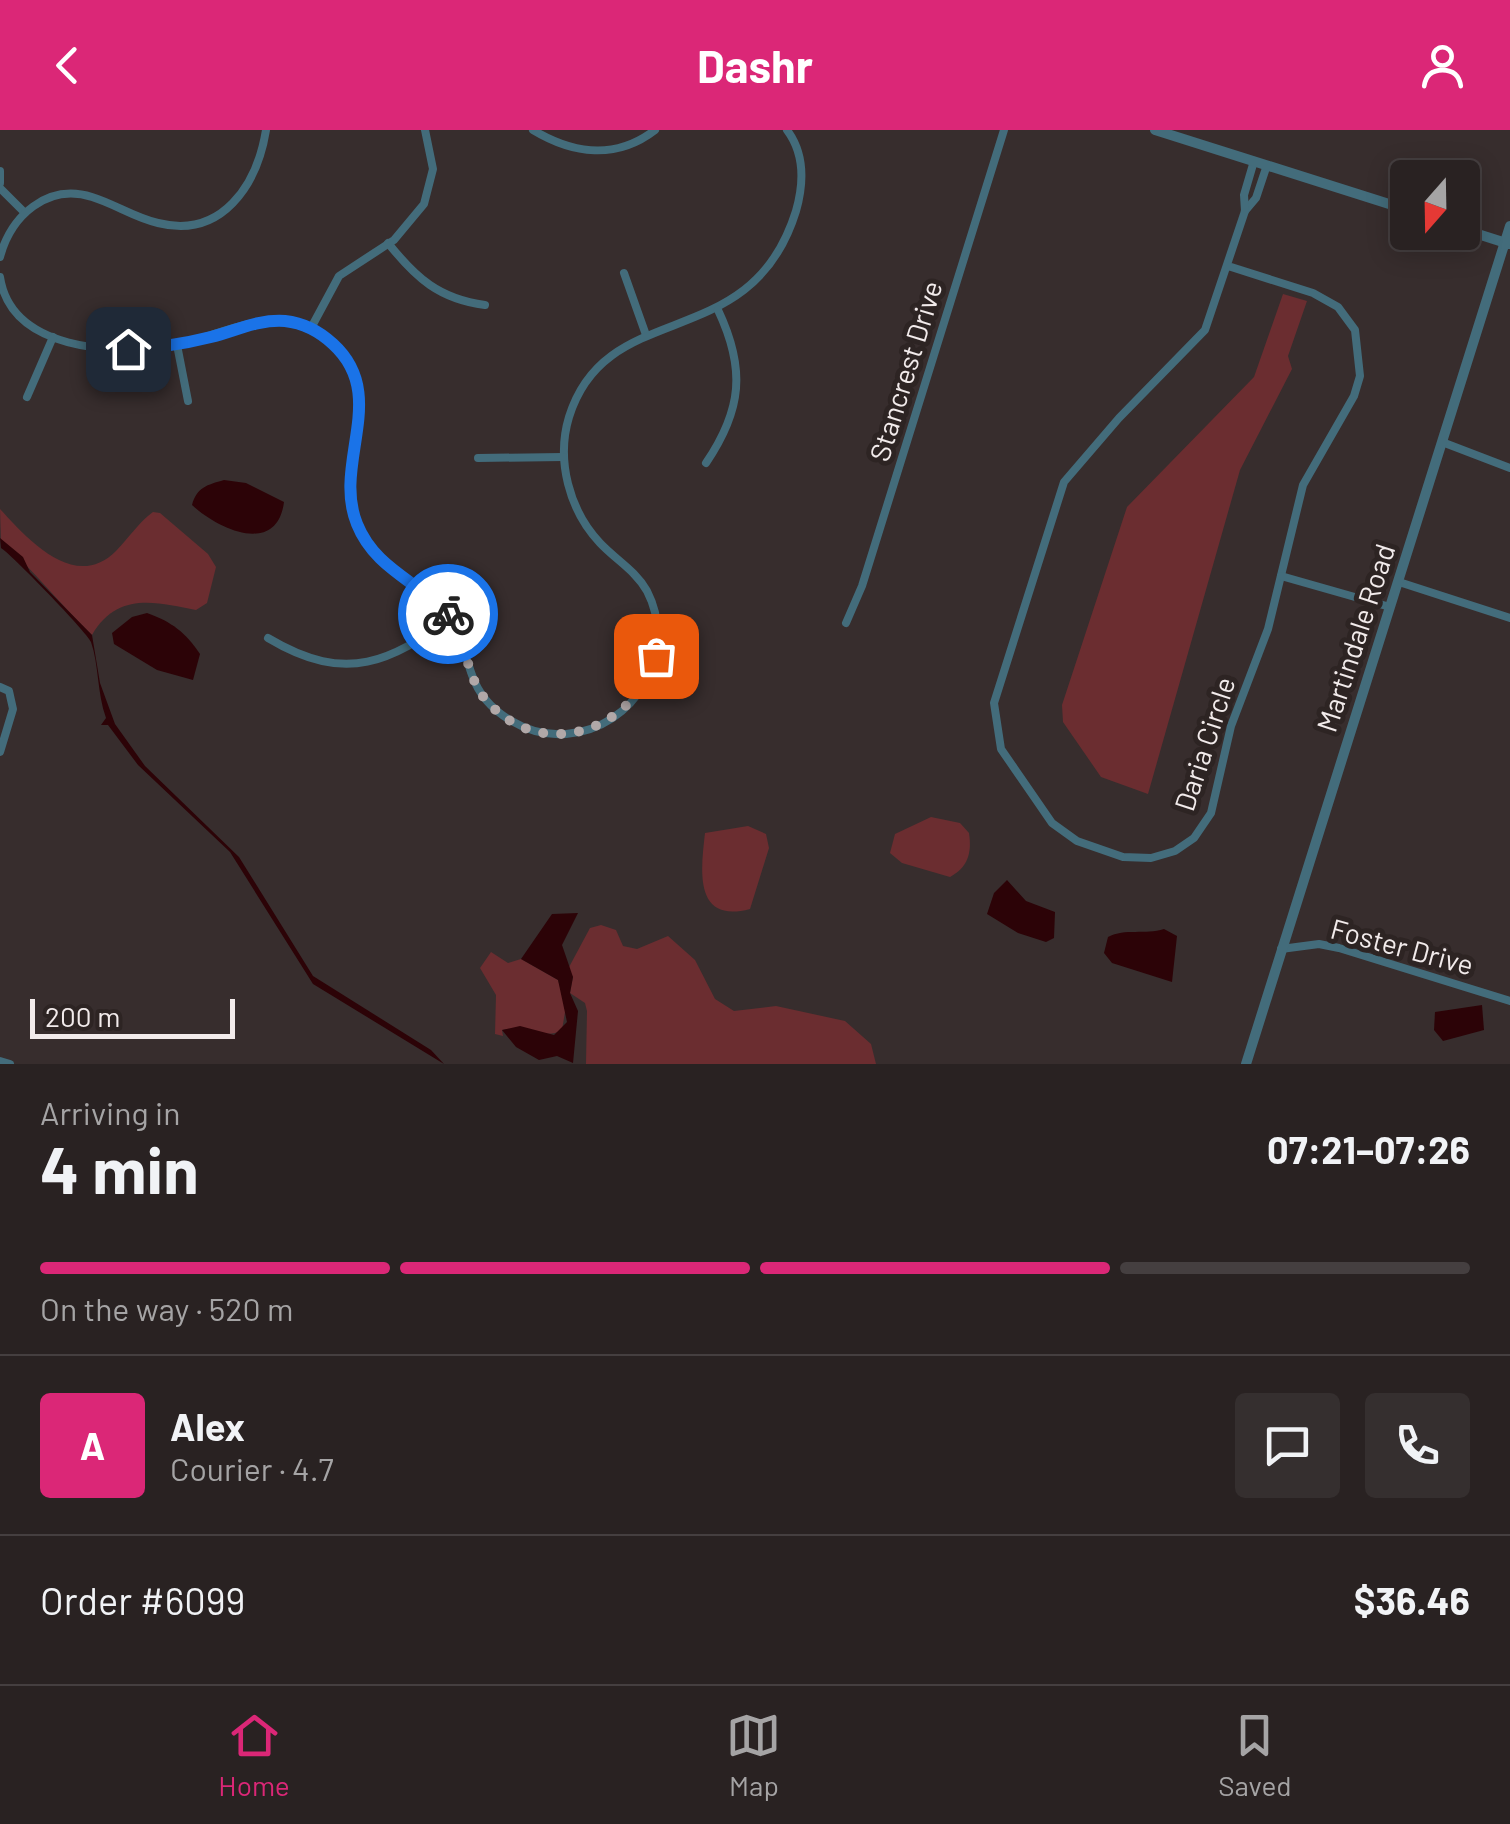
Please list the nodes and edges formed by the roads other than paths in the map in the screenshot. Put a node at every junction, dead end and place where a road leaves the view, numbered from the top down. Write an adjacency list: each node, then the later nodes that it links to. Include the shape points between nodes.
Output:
1 (266, 130): 14 (street, via 251,183 208,220 167,225 74,194)
2 (425, 130): 17 (street, via 430,188 416,220)
3 (533, 130): 4 (street, via 567,148 592,151 632,144)
4 (655, 130)
5 (1004, 130): 42 (street, Stancrest Drive)
6 (1155, 130): 8 (street)
7 (791, 131): 24 (street, via 802,178 788,233 758,280)
8 (1254, 161): 9 (street); 13 (street, Daria Circle)
9 (1267, 165): 12 (street); 13 (street, Daria Circle)
10 (0, 171): 11 (street)
11 (0, 186): 14 (street)
12 (1390, 204)
13 (1245, 211): 20 (street, Daria Circle)
14 (24, 212): 19 (street)
15 (1510, 226): 18 (street, Martindale Road)
16 (1480, 234): 18 (street)
17 (388, 243): 23 (street, via 440,294); 25 (street, via 339,276)
18 (1507, 243): 31 (street, Martindale Road)
19 (0, 257)
20 (1228, 266): 36 (street, Daria Circle, via 1338,307 1355,330 1360,357 1354,396 1303,485); 36 (street, Daria Circle, via 1198,339 1068,474 994,703 1001,749 1061,832 1141,859 1175,851 1202,828)
21 (624, 273): 26 (street)
22 (0, 277): 27 (street, via 18,315)
23 (485, 306)
24 (718, 310): 26 (street); 34 (street, via 734,347 736,405)
25 (310, 328): 28 (street, via 260,322); 40 (street, via 341,352 358,383 361,415 348,479 361,533 384,564)
26 (646, 336): 32 (street, via 612,355 582,389)
27 (53, 337): 28 (street, via 112,349); 29 (street)
28 (177, 345): 30 (street)
29 (27, 397)
30 (188, 401)
31 (1442, 442): 35 (street); 37 (street, Martindale Road)
32 (563, 457): 33 (street); 40 (street, via 573,501 588,528 639,578 652,602 658,644 640,692 624,711 593,729 554,734 527,728 501,714 476,687)
33 (478, 458)
34 (706, 463)
35 (1510, 468)
36 (1281, 576): 39 (street)
37 (1399, 582): 39 (street, Martindale Road); 41 (street)
38 (489, 595): 40 (street)
39 (1390, 607): 46 (street, Martindale Road)
40 (451, 618): 43 (street, via 411,645 368,662 333,666)
41 (1510, 618)
42 (846, 623)
43 (268, 638)
44 (0, 687): 45 (street, via 14,704)
45 (0, 752)
46 (1281, 949): 47 (street, Foster Drive, via 1339,948); 50 (street, Martindale Road)
47 (1510, 1001)
48 (0, 1061): 49 (street)
49 (10, 1064)
50 (1246, 1064)

